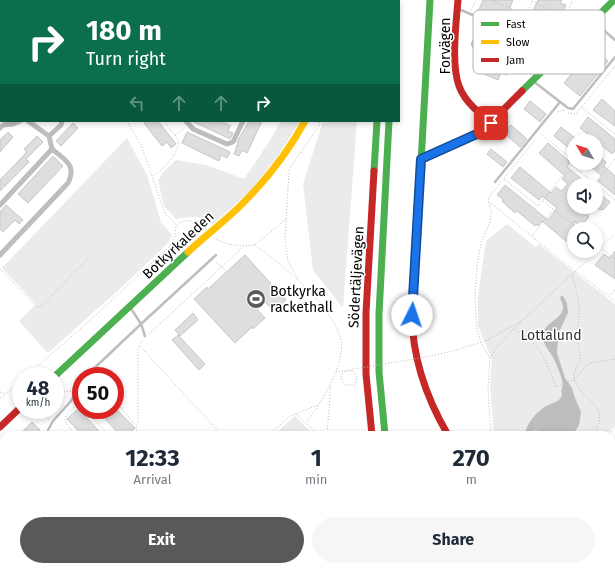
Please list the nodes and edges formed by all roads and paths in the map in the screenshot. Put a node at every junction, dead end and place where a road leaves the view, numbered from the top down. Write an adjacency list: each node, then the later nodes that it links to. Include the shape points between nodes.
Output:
1 (430, 0): 49 (main road)
2 (458, 0): 8 (main road, Forvägen)
3 (476, 0): 14 (path)
4 (492, 0): 9 (path)
5 (573, 0): 12 (path)
6 (614, 0): 13 (main road)
7 (533, 1): 10 (path); 11 (path)
8 (458, 8): 14 (lane); 27 (main road, Forvägen, via 455,66 458,83 466,99 478,112 489,118)
9 (515, 10)
10 (528, 10)
11 (553, 10)
12 (569, 10)
13 (604, 10)
14 (470, 14): 15 (lane)
15 (473, 15)
16 (605, 32): 17 (lane)
17 (615, 40)
18 (615, 57): 20 (lane)
19 (615, 66): 25 (path)
20 (605, 69)
21 (539, 74): 23 (main road)
22 (601, 74): 24 (lane, via 573,109)
23 (533, 80): 24 (lane); 27 (main road)
24 (560, 102): 58 (lane)
25 (581, 107): 26 (path, via 576,114 562,110); 43 (path)
26 (558, 112)
27 (497, 116): 49 (lane, via 479,133)
28 (18, 122): 40 (street)
29 (29, 122): 44 (street)
30 (62, 122): 44 (street)
31 (128, 122): 53 (path, via 141,145)
32 (165, 122): 45 (path)
33 (226, 122): 41 (path)
34 (242, 122): 41 (street)
35 (304, 122): 92 (main road, Botkyrkaleden, via 286,153 266,179)
36 (320, 122): 66 (path, via 289,171)
37 (377, 122): 131 (main road, Södertäljevägen, via 366,313 366,374)
38 (389, 122): 132 (main road, Södertäljevägen, via 379,321 379,372)
39 (187, 123): 41 (street, via 193,129 227,144 233,142); 45 (path)
40 (2, 125)
41 (239, 129)
42 (541, 133): 48 (path)
43 (615, 134)
44 (49, 136): 47 (street)
45 (175, 136): 53 (path, via 179,144 173,156)
46 (536, 139): 56 (path)
47 (52, 149): 60 (street); 77 (street, via 69,164 72,176)
48 (567, 156)
49 (421, 159): 133 (main road, via 412,315 414,342 424,387)
50 (615, 159): 55 (path)
51 (568, 170): 63 (path)
52 (578, 170): 54 (path)
53 (152, 176): 68 (path, via 165,213)
54 (588, 178)
55 (600, 178)
56 (504, 179): 62 (path); 63 (path, via 538,206)
57 (0, 180): 60 (path)
58 (495, 182)
59 (603, 190): 61 (path)
60 (13, 192): 64 (street)
61 (615, 200)
62 (488, 201): 71 (path); 97 (path, via 492,212 481,243 477,266 477,328)
63 (542, 201): 65 (path)
64 (0, 205)
65 (554, 210): 67 (path); 71 (path)
66 (286, 218): 73 (path); 88 (path, via 284,239 288,261)
67 (569, 222)
68 (176, 226): 69 (path, via 183,221 197,221); 102 (path, via 175,236 169,247 87,324)
69 (206, 228)
70 (615, 234): 74 (path)
71 (532, 236): 85 (path)
72 (214, 238): 75 (path)
73 (255, 245): 75 (path); 88 (path)
74 (603, 245)
75 (244, 246): 83 (path)
76 (603, 249): 82 (path)
77 (0, 255)
78 (216, 255): 80 (lane)
79 (89, 257): 84 (path, via 39,307)
80 (213, 258): 83 (path); 94 (lane)
81 (589, 258): 85 (path)
82 (615, 259)
83 (222, 268): 86 (path); 98 (path)
84 (0, 269)
85 (575, 271): 87 (path); 90 (path)
86 (226, 272)
87 (572, 275): 93 (path); 105 (path, via 579,314 577,331 580,357 574,374)
88 (298, 279): 104 (path, via 332,319 337,330 341,341 341,353)
89 (615, 290): 90 (path)
90 (610, 296): 91 (path)
91 (615, 301)
92 (130, 307): 94 (lane); 103 (main road, Botkyrkaleden)
93 (523, 320): 95 (path); 97 (path)
94 (141, 324): 96 (lane); 101 (lane)
95 (514, 329): 99 (path); 105 (path, via 527,337 540,351 556,387)
96 (145, 336)
97 (481, 343): 99 (path); 104 (path, bridge, via 426,357 348,370 344,372 341,376 342,381 353,386 357,376 353,371)
98 (139, 345): 122 (path); 127 (path)
99 (490, 358): 134 (path, via 488,390)
100 (615, 359): 105 (path, via 590,363)
101 (97, 366)
102 (37, 367)
103 (64, 368)
104 (336, 371): 106 (path)
105 (575, 379): 135 (path, via 600,416)
106 (331, 383): 112 (path); 130 (path)
107 (12, 388): 109 (path)
108 (0, 392): 109 (path)
109 (5, 394): 110 (path)
110 (0, 399)
111 (72, 399): 121 (lane)
112 (319, 405): 116 (path); 119 (path)
113 (72, 409): 124 (path, via 65,422)
114 (124, 413): 122 (path)
115 (12, 414): 120 (main road)
116 (296, 414): 119 (path); 128 (path)
117 (48, 419): 121 (path)
118 (94, 419): 125 (path)
119 (306, 422): 129 (path)
120 (1, 423)
121 (52, 424): 123 (lane)
122 (136, 426): 126 (path)
123 (48, 430)
124 (72, 431)
125 (105, 431)
126 (137, 431)
127 (218, 431)
128 (273, 431)
129 (315, 431)
130 (327, 431)
131 (372, 431)
132 (385, 431)
133 (446, 431)
134 (491, 431)
135 (595, 431)

